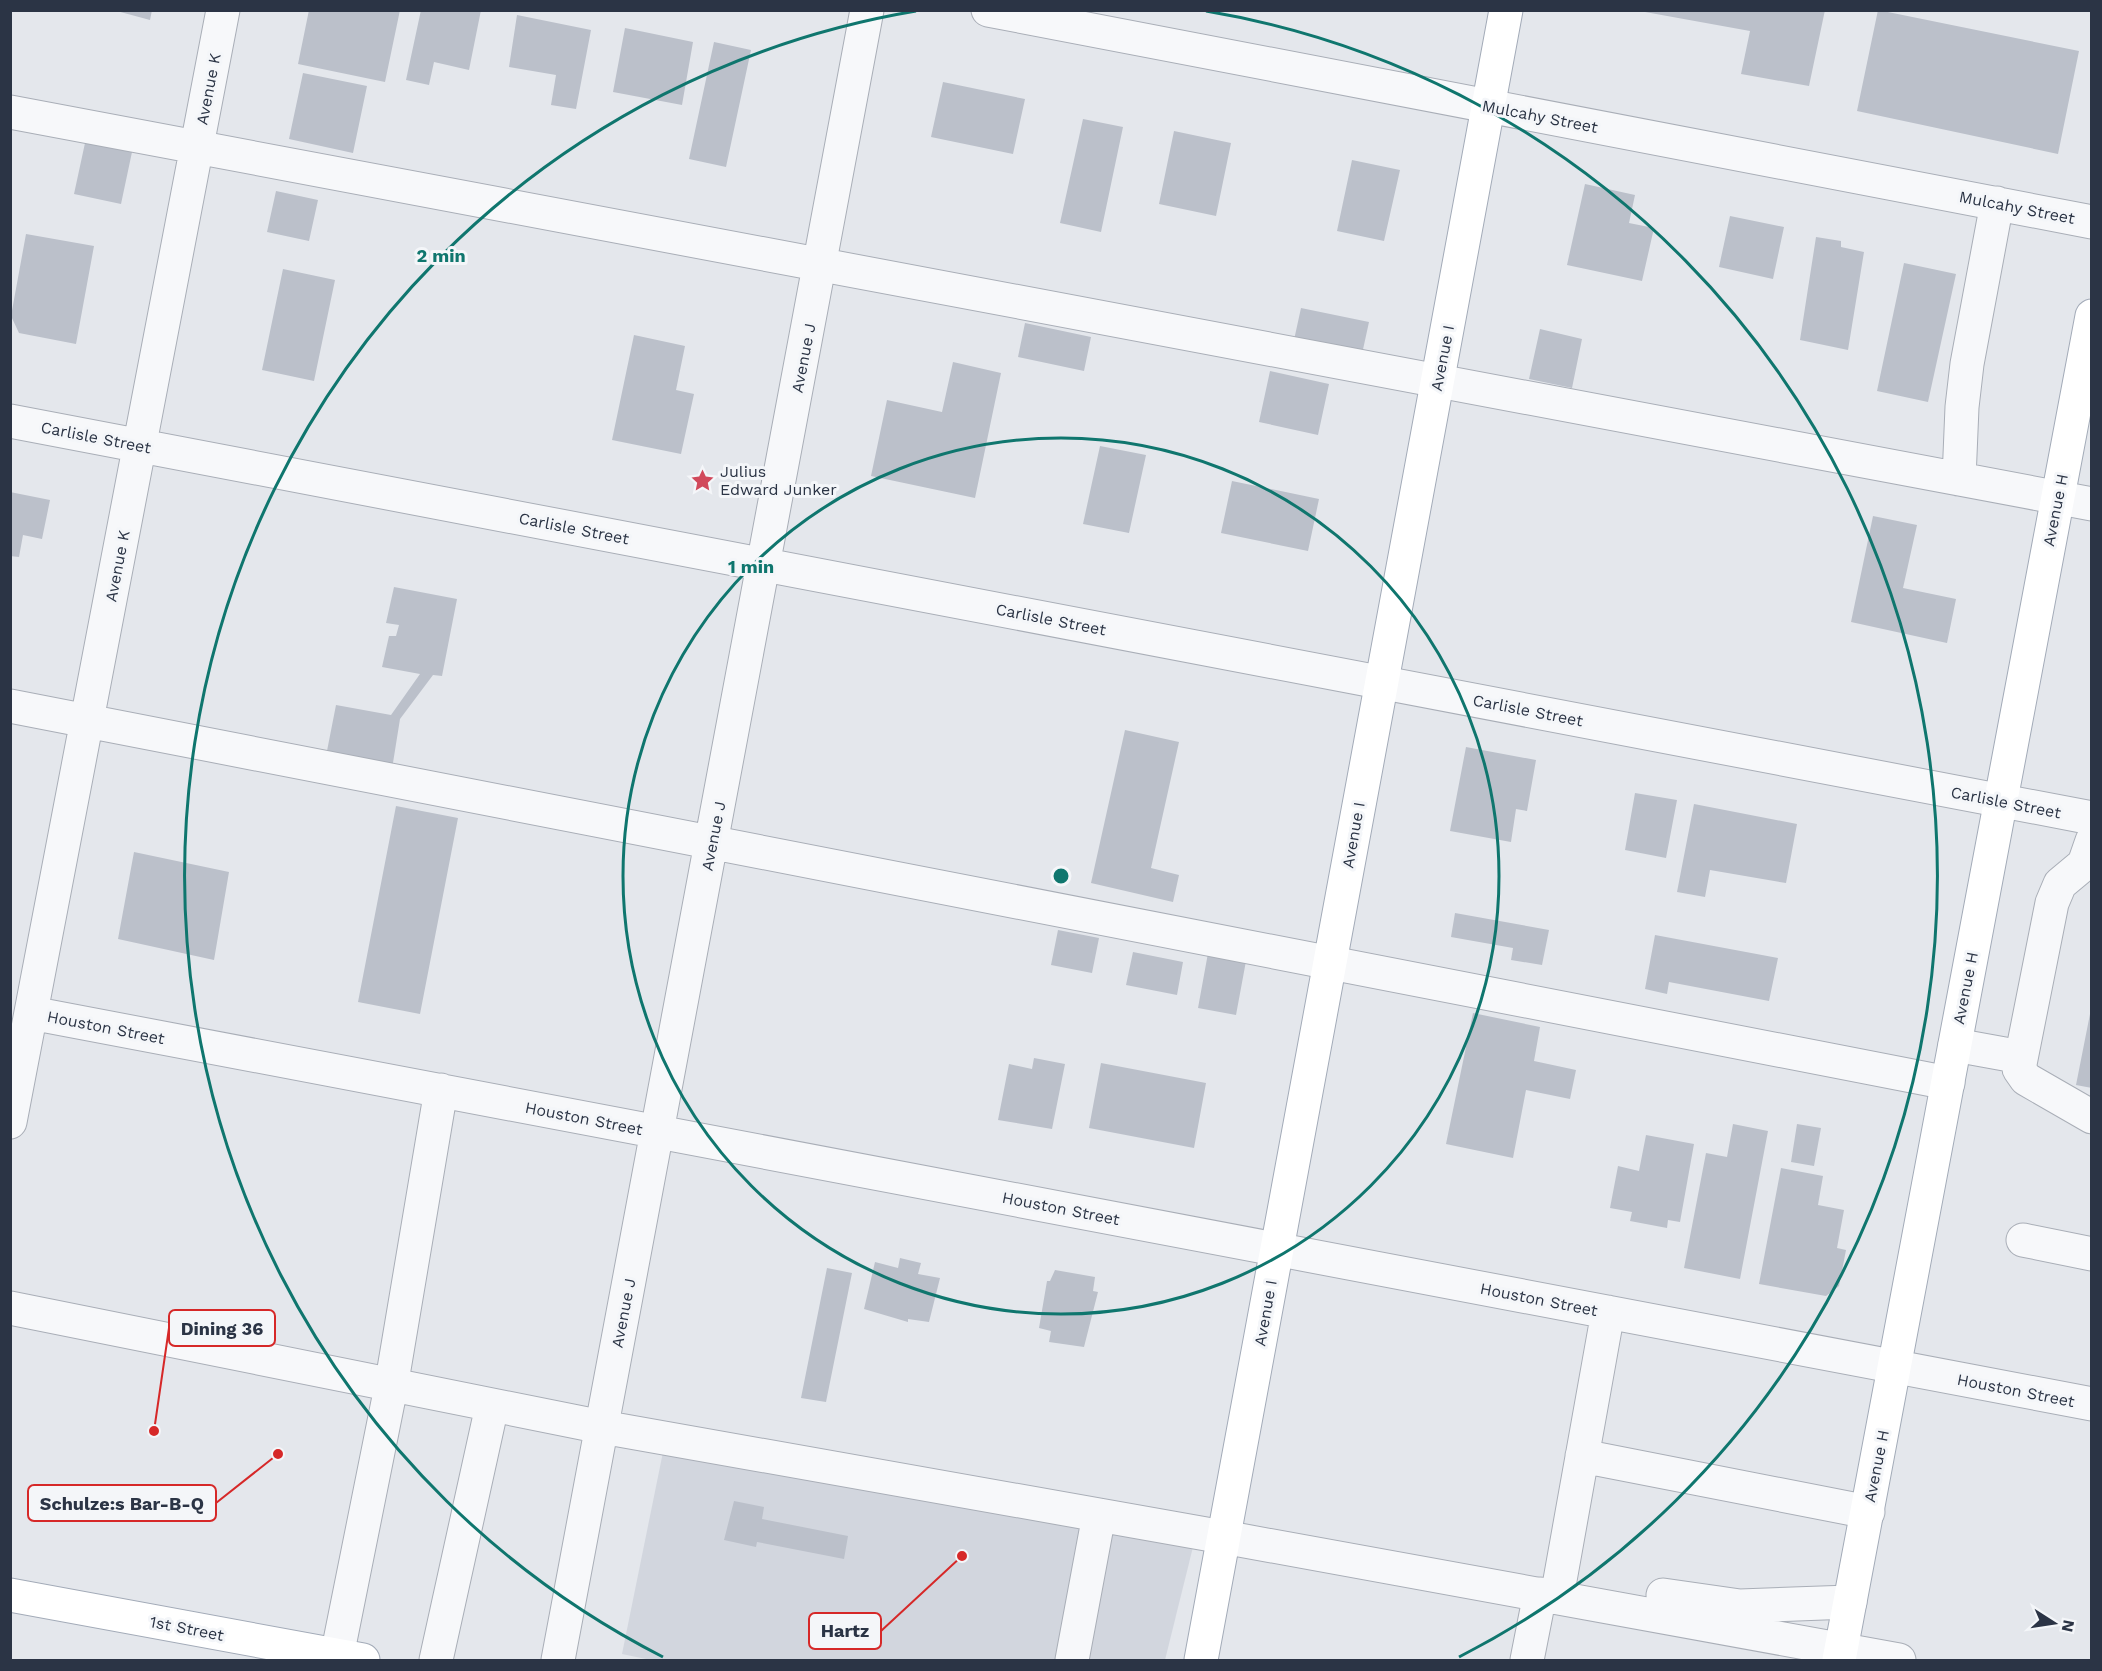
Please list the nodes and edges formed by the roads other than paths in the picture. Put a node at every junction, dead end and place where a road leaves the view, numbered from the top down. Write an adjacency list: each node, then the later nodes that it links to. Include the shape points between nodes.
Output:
1 (223, 10): 7 (street, Avenue K)
2 (867, 10): 10 (street, Avenue J)
3 (988, 10): 5 (street, Mulcahy Street)
4 (1506, 10): 5 (main road, Avenue I)
5 (1488, 106): 8 (street, Mulcahy Street); 13 (main road, Avenue I)
6 (10, 112): 7 (street)
7 (197, 147): 10 (street); 15 (street, Avenue K)
8 (1997, 204): 9 (street, Mulcahy Street); 16 (street, via 1967,364)
9 (2091, 222)
10 (820, 264): 13 (street); 19 (street, Avenue J)
11 (2091, 316): 12 (main road, Avenue H)
12 (2087, 363): 17 (main road, Avenue H)
13 (1437, 381): 16 (street); 20 (main road, Avenue I)
14 (10, 421): 15 (street, Carlisle Street)
15 (140, 446): 19 (street, Carlisle Street); 22 (street, Avenue K)
16 (1959, 479): 17 (street)
17 (2057, 498): 18 (street); 23 (main road, Avenue H)
18 (2091, 504)
19 (764, 565): 20 (street, Carlisle Street); 26 (street, Avenue J)
20 (1381, 682): 23 (street, Carlisle Street); 27 (main road, Avenue I)
21 (10, 706): 22 (street)
22 (87, 721): 26 (street); 28 (street, Avenue K)
23 (2000, 800): 24 (street, Carlisle Street); 29 (main road, Avenue H)
24 (2091, 818)
25 (2091, 841): 30 (street, via 2084,864 2060,884 2052,903)
26 (711, 842): 27 (street); 35 (street, Avenue J)
27 (1330, 963): 31 (street); 37 (main road, Avenue I)
28 (31, 1013): 32 (street, Houston Street); 34 (street, Avenue K)
29 (1954, 1045): 30 (street); 31 (main road, Avenue H)
30 (2021, 1057): 33 (street, via 2019,1069 2026,1079)
31 (1948, 1083): 41 (main road, Avenue H)
32 (441, 1090): 35 (street, Houston Street); 42 (street)
33 (2091, 1117)
34 (10, 1122)
35 (657, 1132): 37 (street, Houston Street); 45 (street, Avenue J)
36 (2023, 1240): 38 (street)
37 (1276, 1249): 40 (street, Houston Street); 49 (main road, Avenue I)
38 (2091, 1254)
39 (10, 1308): 42 (street)
40 (1608, 1312): 41 (street, Houston Street); 46 (street)
41 (1895, 1366): 43 (street, Houston Street); 47 (main road, Avenue H)
42 (391, 1387): 44 (street); 54 (street)
43 (2091, 1404)
44 (492, 1406): 45 (street); 55 (street)
45 (602, 1427): 48 (street); 56 (street, Avenue J)
46 (1582, 1456): 47 (street); 50 (street)
47 (1868, 1512): 52 (main road, Avenue H)
48 (1099, 1515): 49 (street); 57 (street)
49 (1223, 1537): 50 (street); 58 (main road, Avenue I)
50 (1552, 1590): 52 (street, via 1740,1606); 53 (street); 59 (street)
51 (10, 1595): 54 (main road, 1st Street)
52 (1850, 1602): 53 (main road, Avenue H)
53 (1841, 1655): 60 (street)
54 (350, 1658)
55 (436, 1660)
56 (558, 1660)
57 (1072, 1660)
58 (1201, 1660)
59 (1527, 1660)
60 (1899, 1660)

